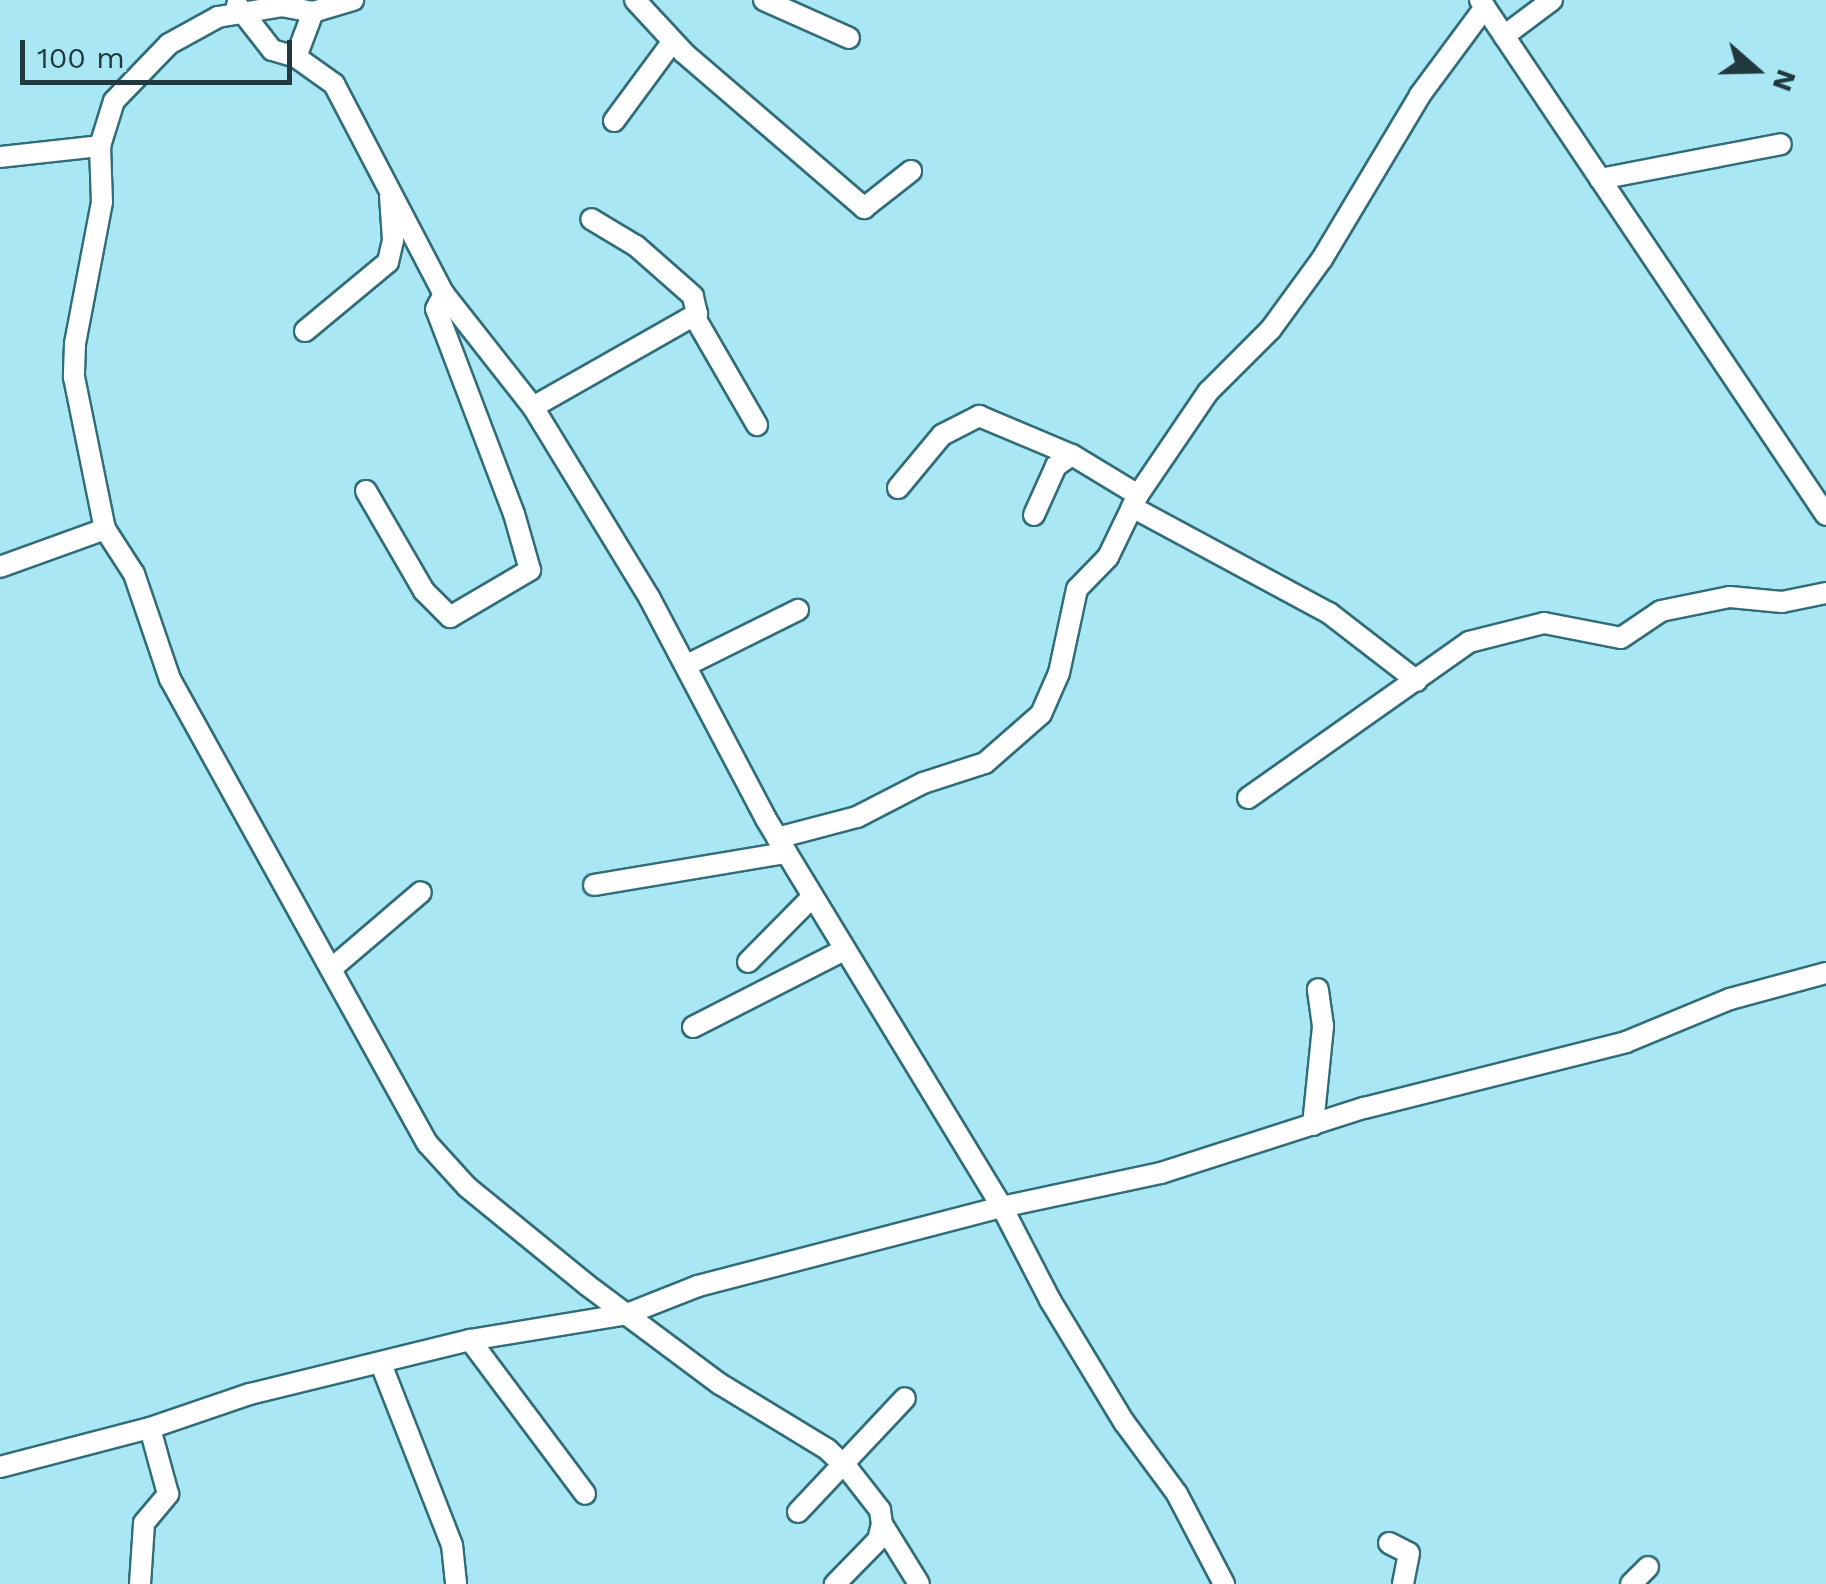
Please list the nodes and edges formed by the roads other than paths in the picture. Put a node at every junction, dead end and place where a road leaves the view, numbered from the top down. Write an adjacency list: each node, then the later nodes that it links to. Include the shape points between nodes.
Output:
1 (353, 0): 7 (street)
2 (635, 0): 10 (street)
3 (764, 0): 9 (street)
4 (1552, 0): 8 (street)
5 (1483, 4): 8 (street); 28 (street, via 1322,259 1271,329 1208,392)
6 (237, 5): 7 (street); 11 (street, via 272,50); 14 (street, via 160,53 114,101)
7 (313, 12): 11 (street)
8 (1504, 36): 17 (street)
9 (849, 38)
10 (673, 41): 12 (street); 16 (street, via 864,208)
11 (296, 57): 18 (street, via 334,84)
12 (614, 120)
13 (1781, 144): 17 (street)
14 (100, 146): 15 (street); 31 (street, via 102,202 74,377)
15 (0, 157)
16 (911, 171)
17 (1600, 179): 29 (street, via 1756,416)
18 (390, 189): 20 (street); 22 (street, via 388,262)
19 (592, 219): 21 (street, via 636,246 693,296)
20 (444, 294): 23 (street); 27 (street, via 436,309 530,570 450,617 424,591)
21 (694, 316): 23 (street); 24 (street)
22 (305, 332)
23 (533, 406): 35 (street)
24 (757, 425)
25 (1072, 455): 26 (street, via 979,416 942,436); 28 (street); 30 (street, via 1056,466)
26 (898, 488)
27 (366, 491)
28 (1135, 501): 36 (street, via 1329,612); 38 (street, via 1108,557 1077,588 1059,673 1040,714 1018,737 985,763)
29 (1823, 503)
30 (1034, 515)
31 (105, 530): 32 (street); 44 (street, via 134,574 170,679)
32 (0, 567)
33 (1826, 593): 36 (street, via 1782,602 1730,597 1661,611 1621,638 1544,623 1499,632 1469,642)
34 (798, 610): 35 (street)
35 (687, 665): 38 (street)
36 (1417, 681): 37 (street)
37 (1248, 798)
38 (782, 846): 39 (street); 41 (street)
39 (594, 885)
40 (420, 892): 44 (street)
41 (812, 897): 42 (street); 43 (street)
42 (844, 950): 47 (street); 49 (street)
43 (748, 962)
44 (331, 969): 50 (street, via 426,1142 467,1186)
45 (1826, 973): 48 (street, via 1730,1000 1626,1042)
46 (1318, 989): 48 (street, via 1323,1026)
47 (693, 1027)
48 (1313, 1125): 49 (street, via 1161,1174)
49 (1002, 1207): 50 (street, via 698,1286); 66 (street, via 1050,1300 1177,1494)
50 (627, 1314): 51 (street); 55 (street)
51 (470, 1340): 52 (street); 57 (street)
52 (381, 1364): 54 (street, via 250,1394); 63 (street, via 452,1545)
53 (904, 1398): 55 (street)
54 (150, 1428): 56 (street); 62 (street, via 168,1494 144,1522)
55 (845, 1466): 58 (street); 59 (street, via 880,1510)
56 (0, 1467)
57 (585, 1494)
58 (798, 1512)
59 (882, 1524): 64 (street, via 878,1540); 65 (street)
60 (1389, 1543): 67 (street, via 1410,1553)
61 (1648, 1568): 68 (street)
62 (140, 1584)
63 (456, 1584)
64 (835, 1584)
65 (919, 1584)
66 (1224, 1584)
67 (1403, 1584)
68 (1631, 1584)

